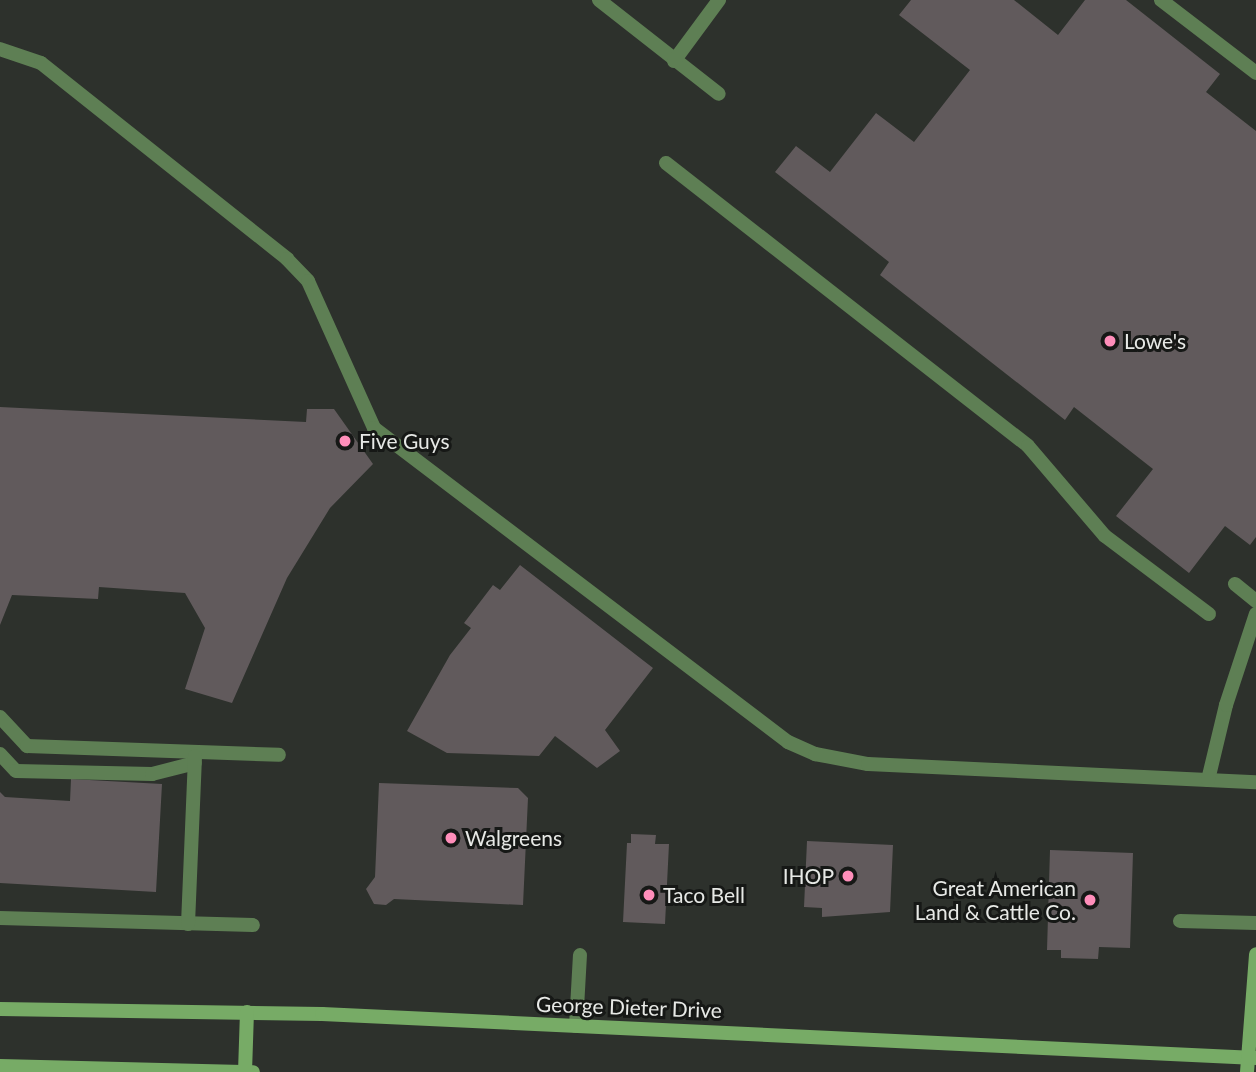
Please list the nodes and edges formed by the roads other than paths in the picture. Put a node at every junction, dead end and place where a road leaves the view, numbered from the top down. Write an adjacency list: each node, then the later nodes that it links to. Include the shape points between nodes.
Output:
1 (600, 0): 5 (lane)
2 (719, 0): 5 (lane)
3 (1161, 0): 6 (lane)
4 (0, 49): 17 (lane, via 41,63 287,259 308,281 374,428 788,742 816,754 868,764)
5 (674, 61): 7 (lane)
6 (1256, 73)
7 (719, 94)
8 (666, 163): 11 (lane, via 1028,446 1105,536)
9 (1236, 584): 10 (lane)
10 (1256, 601)
11 (1209, 614)
12 (1256, 614): 17 (lane, via 1226,705)
13 (0, 717): 16 (lane, via 27,746)
14 (0, 754): 16 (lane, via 16,771 152,774)
15 (279, 755): 16 (lane)
16 (195, 757): 22 (lane)
17 (1208, 780): 18 (lane)
18 (1256, 782)
19 (0, 918): 22 (lane)
20 (1180, 921): 21 (lane)
21 (1256, 923)
22 (188, 924): 23 (lane)
23 (253, 925)
24 (1256, 954): 29 (main road)
25 (580, 955): 28 (lane)
26 (0, 1009): 27 (main road, George Dieter Drive)
27 (247, 1012): 28 (main road, George Dieter Drive); 32 (main road)
28 (576, 1027): 29 (main road, George Dieter Drive)
29 (1250, 1062)
30 (0, 1066): 31 (main road)
31 (100, 1070): 32 (main road)
32 (246, 1072): 33 (main road)
33 (253, 1072)

